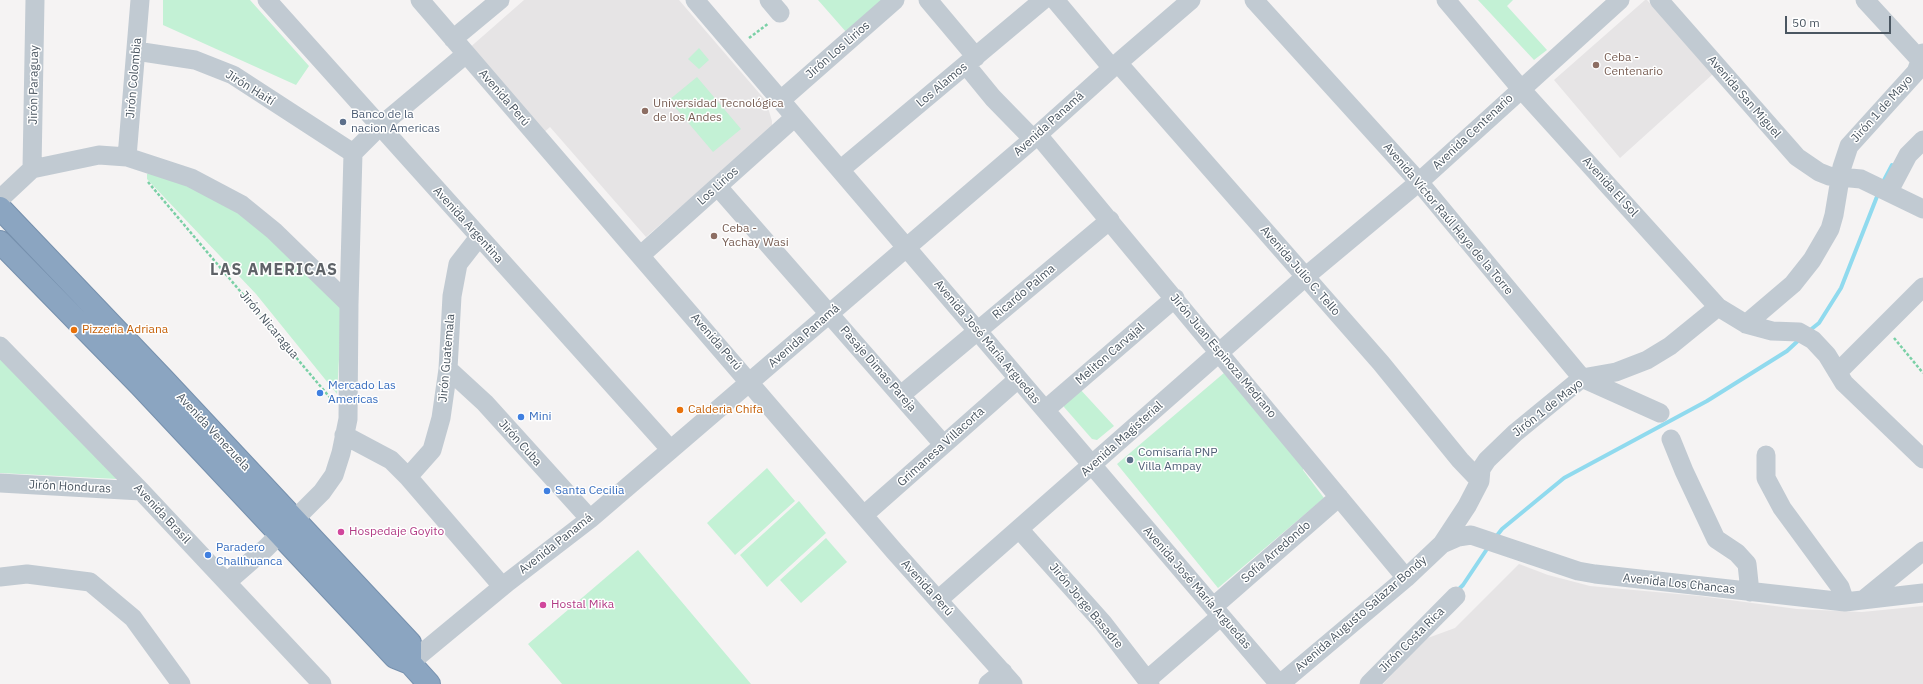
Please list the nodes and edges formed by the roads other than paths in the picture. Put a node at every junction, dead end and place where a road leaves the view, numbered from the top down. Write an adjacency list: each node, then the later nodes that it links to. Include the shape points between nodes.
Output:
1 (35, 0): 31 (street, Jirón Paraguay)
2 (140, 0): 18 (street, Jirón Colombia)
3 (267, 0): 26 (street, Avenida Argentina)
4 (420, 0): 17 (street, Avenida Perú)
5 (500, 0): 17 (street)
6 (695, 0): 24 (street, Avenida José María Arguedas)
7 (895, 0): 24 (street, Jirón Los Lirios)
8 (928, 0): 21 (street, Jirón Juan Espinoza Medrano)
9 (1043, 0): 21 (street, Los Alamos)
10 (1055, 0): 22 (street, Avenida Julio C. Tello)
11 (1191, 0): 22 (street, Avenida Panamá)
12 (1254, 0): 34 (street, Avenida Víctor Raúl Haya de la Torre)
13 (1446, 0): 23 (street, Avenida El Sol)
14 (1620, 0): 23 (street, Avenida Centenario)
15 (1658, 0): 33 (street, Avenida San Miguel, via 1797,157 1819,172)
16 (1865, 0): 20 (street)
17 (453, 39): 19 (street, Avenida Perú)
18 (136, 51): 29 (street, Jirón Haití, via 195,60 233,75); 30 (street, Jirón Colombia)
19 (466, 54): 26 (street); 44 (street, Avenida Perú)
20 (1922, 59): 33 (street, Jirón 1 de Mayo, via 1916,72 1849,146)
21 (971, 61): 27 (street, Jirón Juan Espinoza Medrano, via 993,98); 32 (street, Los Alamos)
22 (1115, 65): 27 (street, Avenida Panamá); 45 (street, Avenida Julio C. Tello)
23 (1521, 89): 34 (street, Avenida Centenario); 49 (street, Avenida El Sol)
24 (781, 100): 25 (street, Avenida José María Arguedas)
25 (795, 117): 32 (street, Avenida José María Arguedas); 35 (street, Los Lirios)
26 (379, 127): 29 (street); 41 (street, Avenida Argentina)
27 (1036, 137): 40 (street, Jirón Juan Espinoza Medrano); 43 (street, Avenida Panamá)
28 (1923, 140): 36 (street)
29 (354, 153): 48 (street)
30 (127, 157): 31 (street, via 99,155); 48 (street, via 191,178 242,205 274,230)
31 (32, 169): 37 (street)
32 (840, 170): 43 (street, Avenida José María Arguedas)
33 (1841, 178): 36 (street, Avenida San Miguel, via 1862,179); 51 (street, Jirón 1 de Mayo, via 1830,229 1812,260 1793,284)
34 (1419, 182): 45 (street, Avenida Centenario); 57 (street, Avenida Víctor Raúl Haya de la Torre)
35 (718, 186): 44 (street, Los Lirios); 50 (street, Pasaje Dimas Pareja)
36 (1882, 188): 39 (street, Avenida San Miguel)
37 (0, 199)
38 (0, 208): 77 (highway, Avenida Venezuela)
39 (1923, 209)
40 (1110, 220): 47 (street, Jirón Juan Espinoza Medrano); 52 (street, Ricardo Palma)
41 (479, 237): 55 (street, Jirón Guatemala, via 458,264 452,296); 66 (street, Avenida Argentina)
42 (0, 242): 77 (highway, Avenida Venezuela, via 140,385)
43 (906, 248): 50 (street, Avenida Panamá); 52 (street, Avenida José María Arguedas)
44 (641, 255): 59 (street, Avenida Perú)
45 (1305, 277): 54 (street, Avenida Magisterial); 71 (street, Avenida Julio C. Tello)
46 (1923, 287): 56 (street)
47 (1175, 298): 54 (street, Jirón Juan Espinoza Medrano); 61 (street, Meliton Carvajal)
48 (348, 304): 63 (street)
49 (1718, 306): 51 (street, Avenida El Sol); 57 (street, Jirón 1 de Mayo, via 1670,346 1647,360 1616,372)
50 (830, 314): 59 (street, Avenida Panamá); 60 (street, Pasaje Dimas Pareja)
51 (1746, 324): 56 (street, Avenida El Sol, via 1806,336 1827,355)
52 (978, 331): 58 (street, Avenida José María Arguedas); 60 (street, Ricardo Palma)
53 (0, 346): 73 (street, Avenida Brasil)
54 (1220, 352): 69 (street, Avenida Magisterial); 74 (street, Jirón Juan Espinoza Medrano)
55 (448, 369): 70 (street, Jirón Guatemala, via 441,418 432,450); 76 (street, Jirón Cuba, via 485,403)
56 (1838, 372): 68 (street, via 1844,383)
57 (1582, 378): 62 (street, Avenida Víctor Raúl Haya de la Torre); 71 (street, Jirón 1 de Mayo, via 1487,460 1481,469)
58 (1018, 379): 61 (street, Avenida José María Arguedas); 65 (street, Grimanesa Villacorta)
59 (751, 382): 66 (street, Avenida Panamá); 75 (street, Avenida Perú)
60 (901, 395): 65 (street, Pasaje Dimas Pareja)
61 (1045, 410): 69 (street, Avenida José María Arguedas)
62 (1660, 413)
63 (346, 427): 70 (street, via 391,460); 77 (street, via 334,474 322,492)
64 (1671, 439): 85 (street, via 1716,539 1737,553 1747,564)
65 (943, 444): 75 (street, Grimanesa Villacorta)
66 (670, 449): 76 (street, Avenida Panamá)
67 (1766, 455): 89 (street, via 1766,478 1782,508 1840,587)
68 (1923, 459)
69 (1092, 466): 78 (street, Avenida Magisterial); 90 (street, Avenida José María Arguedas)
70 (408, 477): 84 (street)
71 (1480, 481): 79 (street, Jirón 1 de Mayo)
72 (0, 482): 73 (street, Jirón Honduras)
73 (140, 491): 83 (street, Avenida Brasil)
74 (1339, 497): 82 (street, Jirón Juan Espinoza Medrano); 90 (street, Sofía Arredondo)
75 (864, 515): 88 (street, Avenida Perú)
76 (590, 519): 84 (street, Avenida Panamá)
77 (288, 526): 83 (street); 91 (highway, Avenida Venezuela, via 395,657)
78 (1019, 529): 88 (street, Avenida Magisterial); 93 (street, Jirón Jorge Basadre, via 1103,623)
79 (1442, 544): 82 (street, Avenida Augusto Salazar Bondy); 85 (street, Avenida Los Chancas, via 1471,535 1578,571)
80 (1923, 551): 89 (street)
81 (0, 577): 94 (street, via 27,574 90,582 133,618)
82 (1406, 578): 98 (street, Avenida Augusto Salazar Bondy)
83 (227, 582): 95 (street, Avenida Brasil)
84 (502, 586): 91 (street, Avenida Panamá)
85 (1750, 592): 89 (street, Avenida Los Chancas)
86 (1923, 594): 89 (street, Avenida Los Chancas)
87 (1456, 596): 99 (street, Jirón Costa Rica)
88 (938, 600): 92 (street, Avenida Perú)
89 (1854, 601)
90 (1217, 612): 93 (street, Sofía Arredondo); 98 (street, Avenida José María Arguedas)
91 (410, 662): 96 (highway, Avenida Venezuela)
92 (1008, 678): 97 (street)
93 (1148, 682)
94 (181, 684)
95 (322, 684)
96 (429, 684)
97 (988, 684)
98 (1279, 684)
99 (1369, 684)

